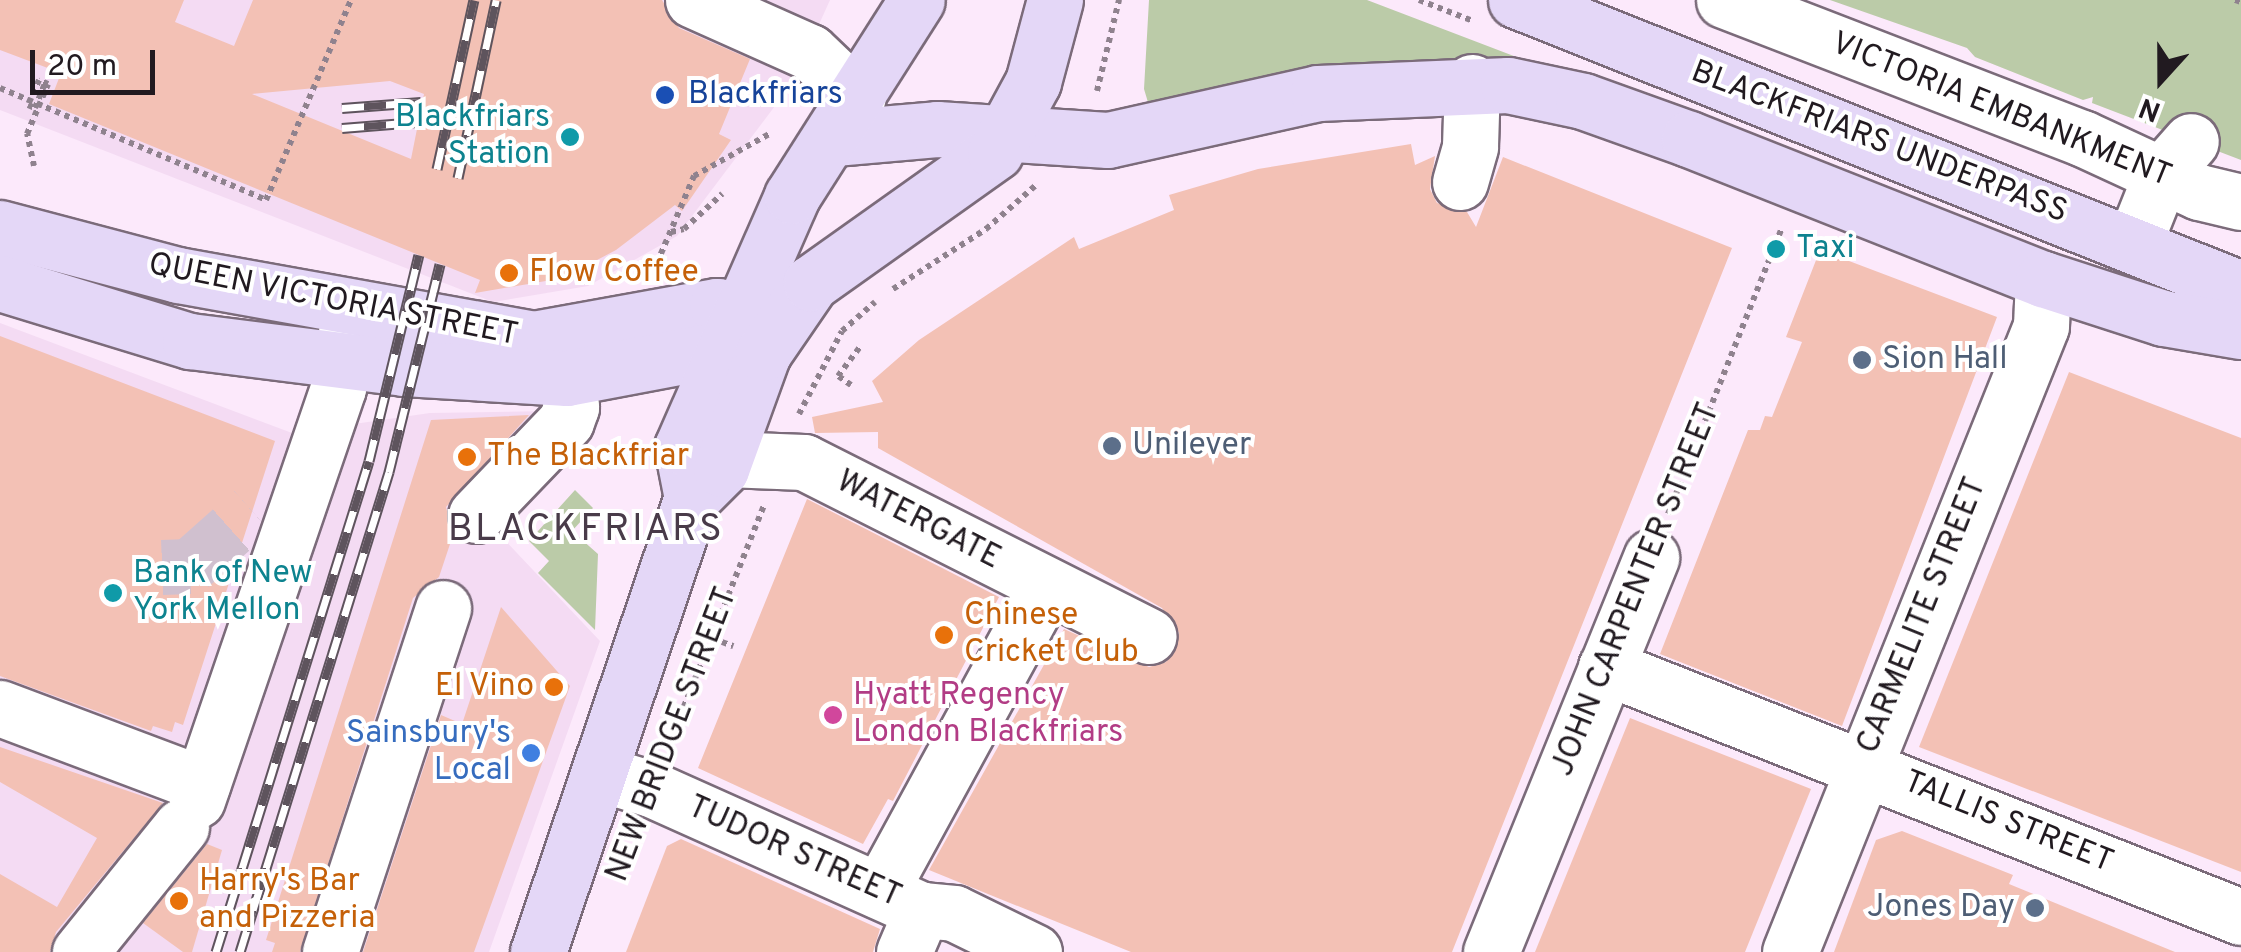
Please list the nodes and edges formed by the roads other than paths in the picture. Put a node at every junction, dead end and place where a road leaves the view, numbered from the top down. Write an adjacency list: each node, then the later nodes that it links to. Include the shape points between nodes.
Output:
1 (693, 0): 7 (street, via 810,52)
2 (917, 0): 7 (main road, NEW BRIDGE STREET)
3 (1516, 0): 13 (main road, BLACKFRIARS UNDERPASS)
4 (1724, 0): 9 (street, VICTORIA EMBANKMENT, via 2082,138)
5 (1050, 3): 8 (main road, via 1033,82)
6 (1472, 82): 8 (main road, via 1318,92 1108,140); 10 (street, via 1470,146); 14 (main road, via 1583,101)
7 (846, 118): 8 (main road); 17 (main road, NEW BRIDGE STREET, via 792,196)
8 (1008, 136): 17 (main road, via 980,164)
9 (2176, 158): 11 (street, VICTORIA EMBANKMENT); 13 (street)
10 (1460, 182)
11 (2233, 199)
12 (0, 228): 19 (main road, QUEEN VICTORIA STREET, via 178,275)
13 (2134, 243): 16 (main road, BLACKFRIARS UNDERPASS)
14 (2043, 279): 18 (main road, via 2163,318); 29 (street, CARMELITE STREET, via 2042,326)
15 (0, 283): 19 (main road, QUEEN VICTORIA STREET, via 190,340)
16 (2241, 289)
17 (768, 321): 20 (main road, QUEEN VICTORIA STREET, via 685,310); 21 (main road, NEW BRIDGE STREET, via 682,447)
18 (2241, 330)
19 (346, 334): 20 (main road, QUEEN VICTORIA STREET, via 472,332); 31 (street, via 272,518)
20 (564, 357): 22 (street, via 572,407 566,421)
21 (709, 479): 24 (street, WATERGATE, via 781,460 812,466); 30 (main road, NEW BRIDGE STREET)
22 (476, 515)
23 (1650, 557): 27 (street, JOHN CARPENTER STREET)
24 (1046, 586): 26 (street, WATERGATE); 32 (street)
25 (443, 608): 35 (street)
26 (1126, 623)
27 (1606, 667): 29 (street, TALLIS STREET); 39 (street, JOHN CARPENTER STREET)
28 (0, 708): 31 (street)
29 (1863, 764): 33 (street, TALLIS STREET); 40 (street, CARMELITE STREET)
30 (626, 782): 32 (street, TUDOR STREET, via 723,820); 36 (main road, NEW BRIDGE STREET)
31 (193, 804): 34 (street)
32 (909, 916): 37 (street, TUDOR STREET); 38 (street, TUDOR STREET, via 954,913)
33 (2241, 917)
34 (80, 952)
35 (330, 952)
36 (538, 952)
37 (980, 952)
38 (1034, 952)
39 (1491, 952)
40 (1790, 952)

